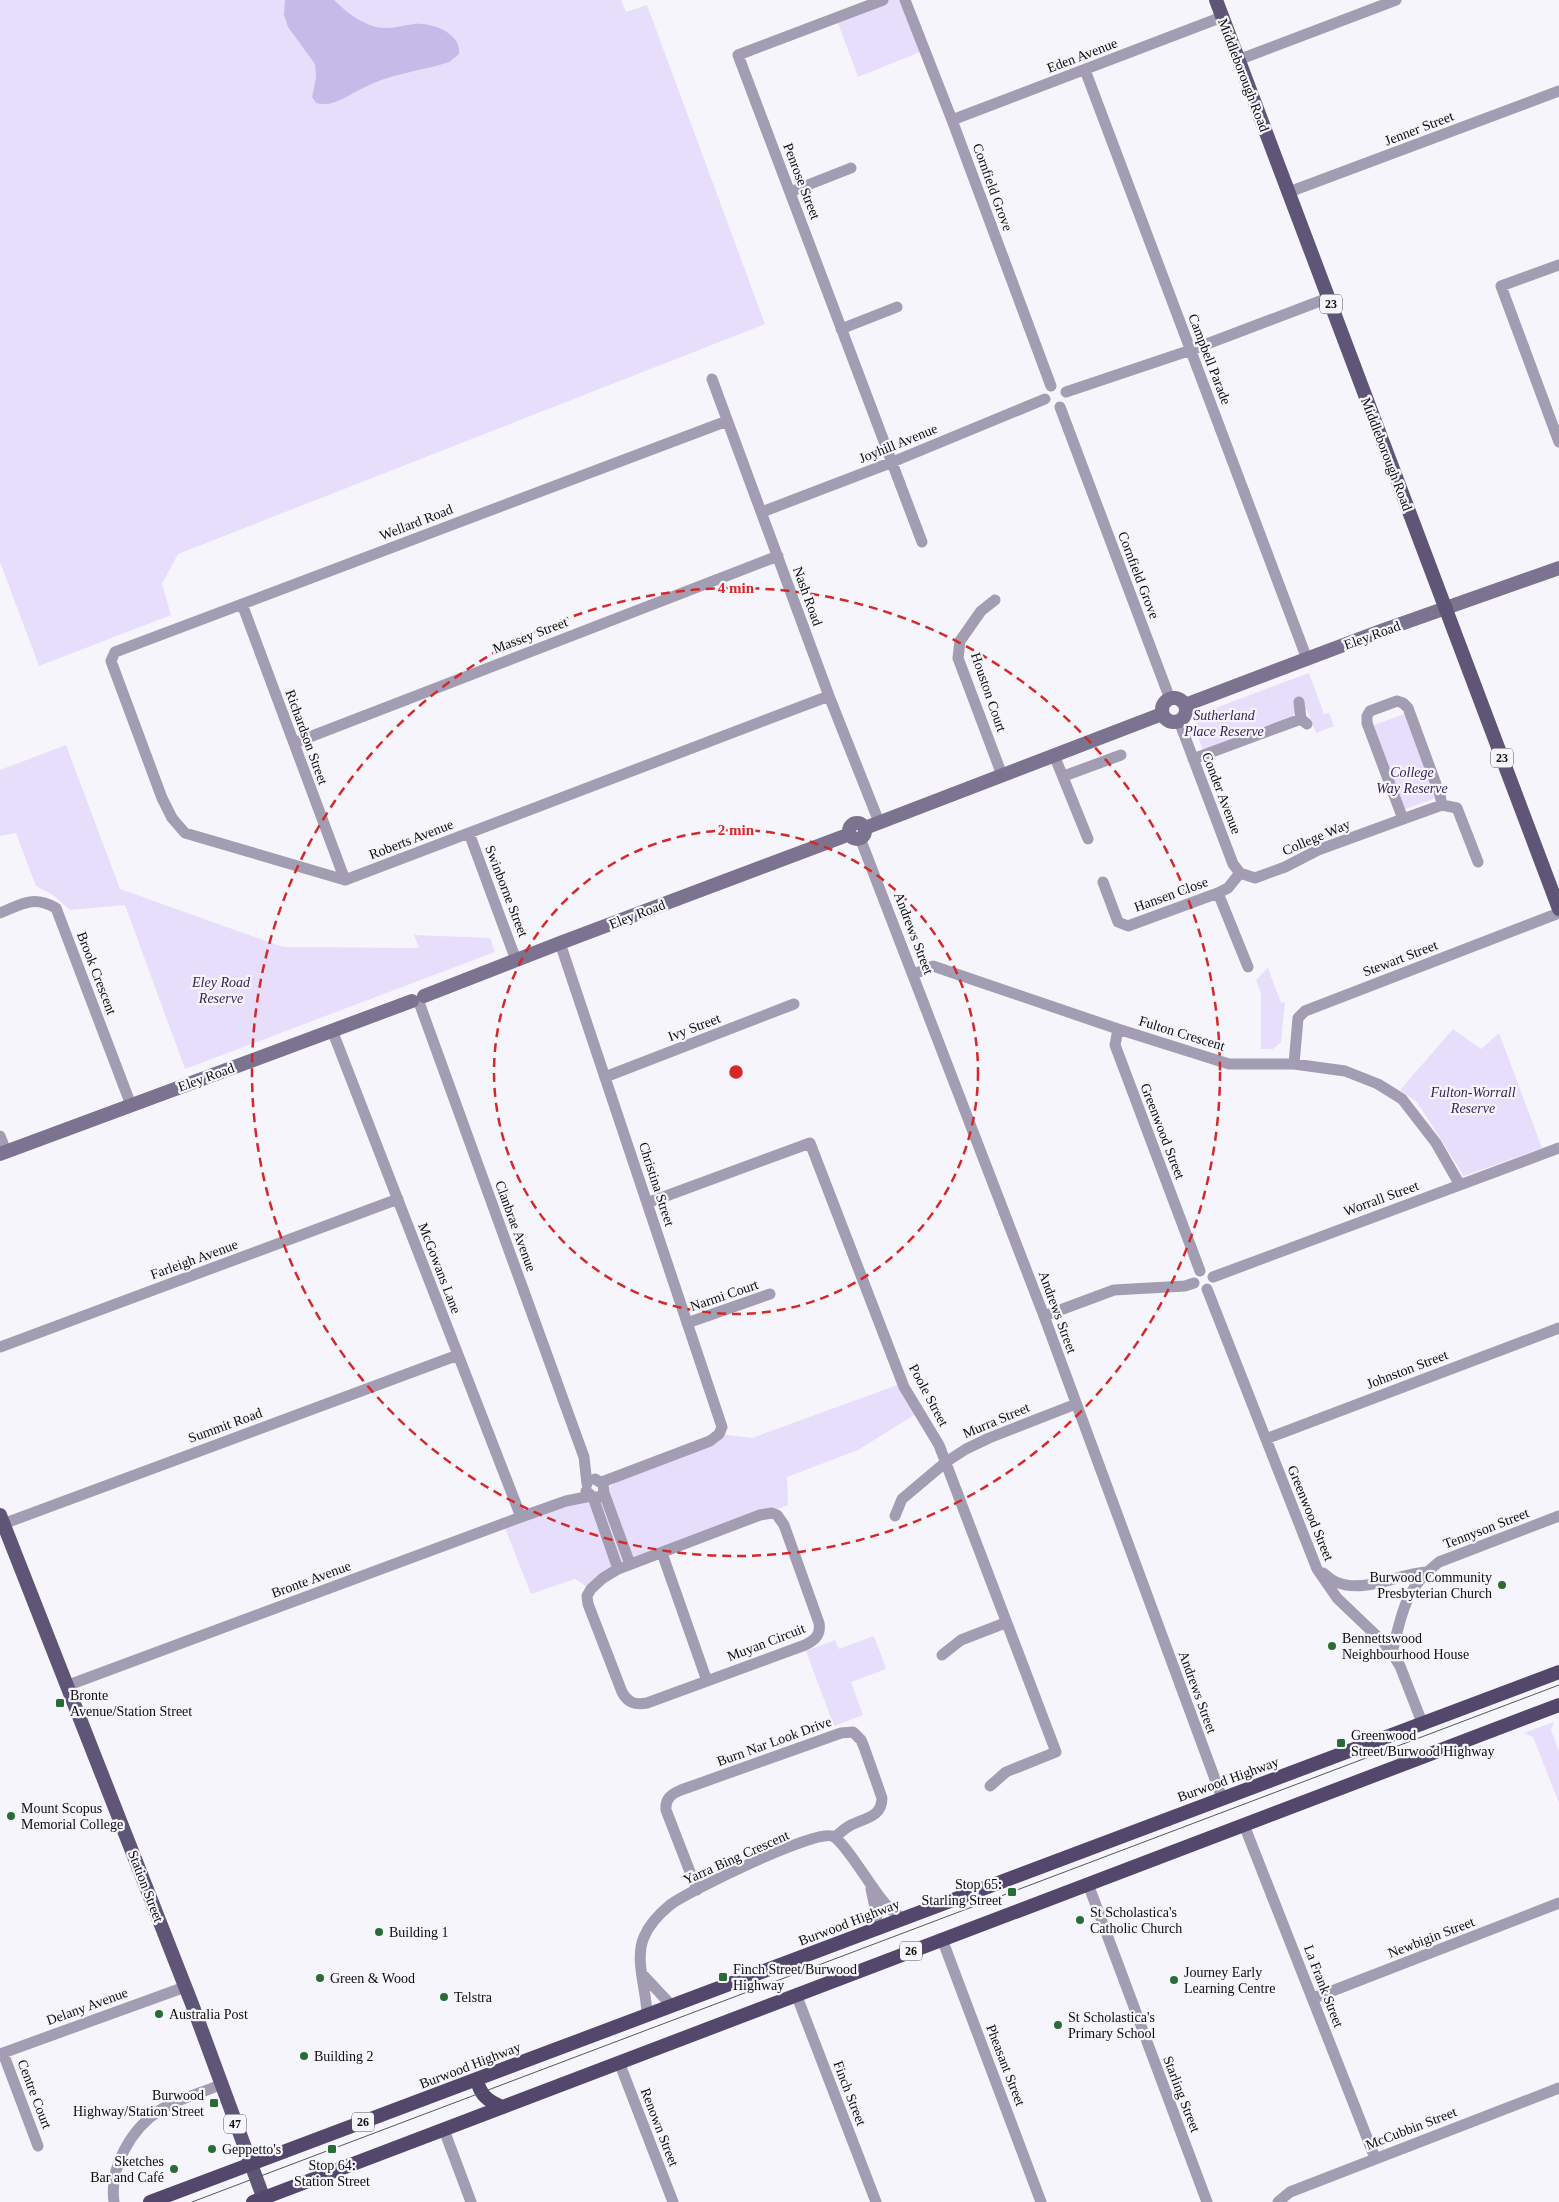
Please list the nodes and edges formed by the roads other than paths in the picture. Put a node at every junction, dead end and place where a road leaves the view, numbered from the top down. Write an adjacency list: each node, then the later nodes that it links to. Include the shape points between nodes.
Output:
1 (883, 0): 11 (street, Penrose Street, via 738,55)
2 (905, 0): 9 (street, Cornfield Grove)
3 (1216, 0): 5 (main road, Middleborough Road / 23)
4 (1396, 0): 6 (street)
5 (1222, 17): 6 (main road, Middleborough Road / 23); 7 (street, Eden Avenue)
6 (1238, 60): 12 (main road, Middleborough Road / 23)
7 (1086, 70): 9 (street, Eden Avenue); 17 (street, Campbell Parade)
8 (1559, 91): 12 (street, Jenner Street)
9 (952, 120): 19 (street, Cornfield Grove)
10 (852, 168): 11 (street)
11 (790, 192): 16 (street, Penrose Street)
12 (1289, 192): 14 (main road, Middleborough Road / 23)
13 (1559, 265): 24 (street, via 1501,286)
14 (1328, 298): 17 (street); 32 (main road, Middleborough Road / 23)
15 (897, 308): 16 (street)
16 (841, 329): 25 (street, Penrose Street)
17 (1191, 350): 20 (street); 33 (street, Campbell Parade)
18 (712, 379): 23 (street, Nash Road)
19 (1051, 386): 20 (street, via 1060,386); 21 (street)
20 (1066, 392): 22 (street, via 1065,402)
21 (1045, 399): 22 (street, via 1051,406); 25 (street, Joyhill Avenue)
22 (1060, 406): 35 (street, Cornfield Grove)
23 (727, 420): 26 (street, Nash Road); 31 (street, Wellard Road)
24 (1559, 442)
25 (890, 463): 26 (street, Joyhill Avenue); 27 (street, Penrose Street)
26 (762, 512): 28 (street, Nash Road)
27 (922, 542)
28 (778, 556): 34 (street, Nash Road); 40 (street, Massey Street)
29 (1559, 568): 32 (main road, Eley Road)
30 (994, 600): 44 (street, Houston Court, via 981,611 960,641 958,658)
31 (242, 604): 40 (street, Richardson Street); 54 (street, Wellard Road, via 115,652 111,661 162,798 172,818 185,833)
32 (1445, 608): 33 (main road, Eley Road); 57 (main road, Middleborough Road / 23)
33 (1307, 659): 37 (main road, Eley Road)
34 (829, 696): 48 (street, Nash Road); 50 (street, Roberts Avenue)
35 (1170, 699): 37 (main road, via 1177,698); 38 (main road, via 1162,707)
36 (1299, 702): 43 (street, via 1304,721)
37 (1186, 705): 39 (main road, via 1186,713)
38 (1162, 714): 39 (main road, via 1170,722); 41 (main road, Eley Road)
39 (1179, 721): 43 (street, Conder Avenue)
40 (294, 743): 54 (street, Richardson Street)
41 (1054, 755): 44 (main road, Eley Road); 45 (street)
42 (1121, 755): 45 (street)
43 (1193, 759): 53 (street, Conder Avenue, via 1233,864)
44 (1002, 775): 48 (main road, Eley Road)
45 (1064, 776): 51 (street)
46 (1442, 805): 47 (street, College Way); 47 (street, via 1408,708 1397,701 1370,711 1367,723); 52 (street, via 1456,808)
47 (1403, 819): 53 (street, College Way, via 1318,850 1286,867 1255,878)
48 (879, 822): 49 (main road, Eley Road)
49 (858, 833): 60 (main road, Eley Road); 63 (street, Andrews Street)
50 (469, 834): 54 (street, Roberts Avenue); 61 (street, Swinborne Street)
51 (1088, 839)
52 (1478, 862)
53 (1240, 873): 56 (street, Hansen Close, via 1228,888)
54 (345, 880)
55 (1103, 882): 56 (street, Hansen Close, via 1118,922 1128,926)
56 (1218, 893): 62 (street)
57 (1559, 909)
58 (0, 913): 70 (street, Brook Crescent, via 32,900 56,908)
59 (1559, 913): 68 (street, Stewart Street, via 1306,1011 1298,1018)
60 (560, 943): 61 (main road, Eley Road); 69 (street, Christina Street)
61 (516, 960): 64 (main road, Eley Road)
62 (1248, 967)
63 (914, 974): 66 (street, Fulton Crescent, via 933,966); 82 (street, Andrews Street)
64 (419, 1001): 67 (main road, Eley Road); 91 (street, Clanbrae Avenue)
65 (794, 1004): 69 (street, Ivy Street)
66 (1118, 1029): 68 (street, Fulton Crescent, via 1229,1064); 77 (street, Greenwood Street, via 1115,1044)
67 (332, 1030): 70 (main road, Eley Road); 75 (street, McGowans Lane)
68 (1294, 1064): 74 (street, Fulton Crescent, via 1345,1071 1378,1084 1402,1100 1436,1144)
69 (605, 1077): 76 (street, Christina Street)
70 (131, 1105): 73 (main road, Eley Road)
71 (0, 1136): 73 (street)
72 (1559, 1148): 74 (street, Worrall Street)
73 (3, 1152)
74 (1460, 1185): 78 (street, Worrall Street)
75 (398, 1200): 85 (street, Farleigh Avenue); 86 (street, McGowans Lane)
76 (648, 1203): 83 (street, Christina Street); 90 (street, Poole Street, via 810,1143 904,1387)
77 (1200, 1271): 78 (street); 79 (street)
78 (1213, 1276): 80 (street, via 1212,1285)
79 (1194, 1283): 80 (street, via 1198,1288); 82 (street, via 1114,1290)
80 (1207, 1289): 89 (street, Greenwood Street)
81 (770, 1294): 83 (street, Narmi Court)
82 (1044, 1316): 87 (street, Andrews Street)
83 (687, 1323): 88 (street, Christina Street, via 722,1427)
84 (1559, 1328): 89 (street, Johnston Street)
85 (0, 1347)
86 (458, 1355): 94 (street, McGowans Lane); 95 (street, Summit Road)
87 (1076, 1404): 90 (street, Murra Street, via 989,1438); 110 (street, Andrews Street)
88 (719, 1434): 91 (street, Bronte Avenue, via 710,1441 634,1470)
89 (1266, 1439): 99 (street, Greenwood Street)
90 (946, 1462): 92 (street, Murra Street, via 902,1499); 101 (street, Poole Street)
91 (596, 1489): 94 (street, Bronte Avenue); 97 (street); 98 (street)
92 (895, 1516)
93 (1559, 1516): 100 (street, Tennyson Street, via 1439,1562)
94 (521, 1517): 106 (street, Bronte Avenue)
95 (2, 1519): 106 (main road, Station Street / 47)
96 (662, 1553): 97 (street, Muyan Circuit); 105 (street); 105 (street, Muyan Circuit, via 760,1515 777,1515 784,1525 819,1623 819,1634 811,1642)
97 (630, 1564): 98 (street, Muyan Circuit)
98 (618, 1569): 105 (street, Muyan Circuit, via 603,1578 587,1596 625,1697 629,1702 647,1703)
99 (1317, 1570): 100 (street, Tennyson Street, via 1336,1583 1355,1585); 102 (street, Greenwood Street, via 1337,1598)
100 (1426, 1572): 102 (street, Tennyson Street, via 1413,1587 1403,1607)
101 (1006, 1623): 103 (street, via 961,1640); 109 (street, Poole Street, via 1056,1752 1006,1772)
102 (1392, 1653): 108 (street, Greenwood Street)
103 (942, 1655)
104 (1559, 1672): 108 (highway, Burwood Highway / 26)
105 (707, 1681)
106 (66, 1686): 121 (main road, Station Street / 47)
107 (1559, 1705): 111 (highway, 26)
108 (1422, 1725): 110 (highway, Burwood Highway / 26)
109 (990, 1786)
110 (1222, 1798): 117 (highway, Burwood Highway / 26)
111 (1244, 1825): 113 (highway, 26); 123 (street, La Frank Street)
112 (835, 1838): 114 (street); 115 (street, Yarra Bing Crescent, via 823,1836 776,1852); 115 (street, Burn Nar Look Drive, via 851,1825 874,1815 882,1805 864,1747 853,1732 841,1733 670,1796 666,1810)
113 (1088, 1884): 119 (highway, 26); 143 (street, Starling Street)
114 (870, 1885): 117 (street, via 884,1904); 118 (street)
115 (697, 1890): 120 (street, Yarra Bing Crescent, via 670,1905 649,1927 639,1952)
116 (1559, 1903): 123 (street, Newbigin Street)
117 (902, 1919): 118 (highway, Burwood Highway / 26)
118 (877, 1928): 124 (highway, Burwood Highway / 26)
119 (942, 1939): 122 (highway, 26); 142 (street, Pheasant Street)
120 (643, 1974): 124 (street); 125 (street, Yarra Bing Crescent)
121 (185, 1987): 126 (street, Delany Avenue); 129 (main road, Station Street / 47)
122 (796, 1994): 127 (highway, 26); 141 (street, Finch Street)
123 (1314, 1998): 134 (street, La Frank Street)
124 (672, 2006): 125 (highway, Burwood Highway / 26)
125 (647, 2015): 128 (highway, Burwood Highway / 26)
126 (2, 2054): 133 (street, Centre Court)
127 (620, 2062): 131 (highway, 26); 140 (street, Renown Street)
128 (477, 2080): 131 (highway, via 484,2098); 135 (highway, Burwood Highway / 26)
129 (220, 2085): 135 (main road, Station Street / 47); 137 (street, via 159,2110 139,2130 120,2158)
130 (1559, 2088): 134 (street, McCubbin Street)
131 (502, 2107): 132 (highway, 26)
132 (444, 2130): 136 (highway, 26); 139 (street)
133 (38, 2146)
134 (1375, 2158): 144 (street, McCubbin Street, via 1290,2192)
135 (250, 2164): 136 (main road, Station Street / 47); 138 (highway, Burwood Highway / 26)
136 (260, 2201)
137 (114, 2202)
138 (150, 2202)
139 (471, 2202)
140 (672, 2202)
141 (876, 2202)
142 (1041, 2202)
143 (1206, 2202)
144 (1278, 2202)

